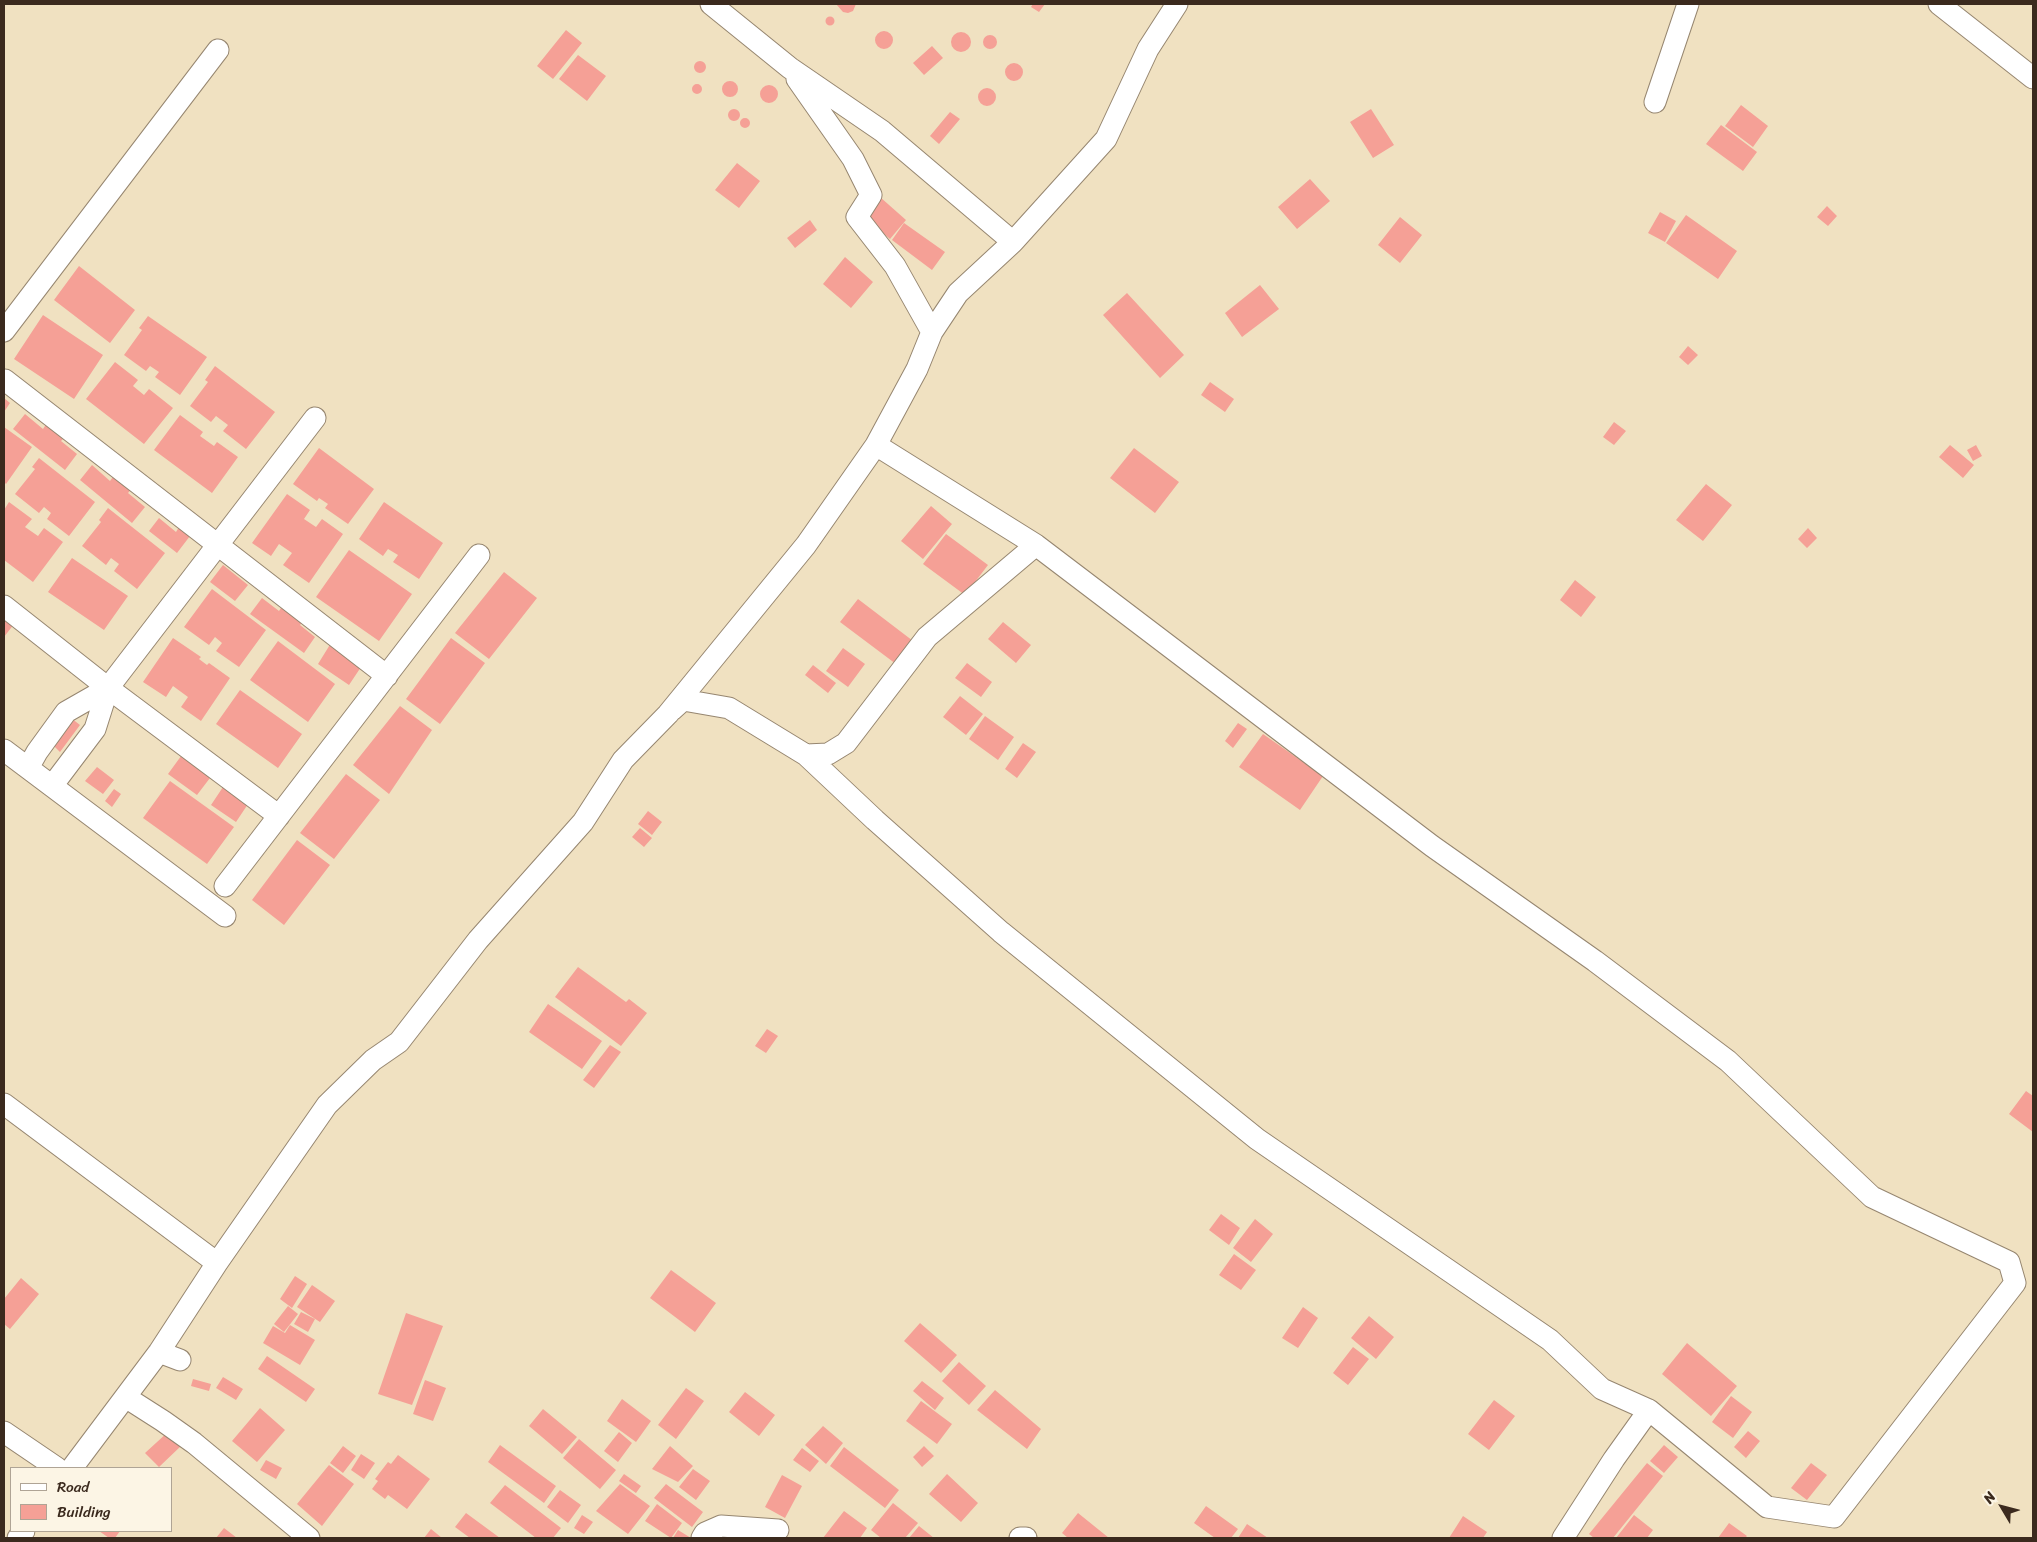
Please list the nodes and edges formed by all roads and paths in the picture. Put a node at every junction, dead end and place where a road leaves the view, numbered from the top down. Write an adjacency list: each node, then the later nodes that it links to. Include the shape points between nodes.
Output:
1 (711, 4): 6 (street)
2 (1177, 4): 9 (street, via 1148,49 1106,139)
3 (1688, 4): 8 (street)
4 (1939, 4): 7 (street)
5 (218, 50): 10 (street)
6 (790, 68): 9 (street, via 882,131); 11 (street, via 854,159 871,194 857,217 895,266)
7 (2033, 78)
8 (1655, 102)
9 (1013, 242): 11 (street, via 958,292)
10 (4, 330)
11 (932, 332): 14 (street, via 917,369)
12 (4, 380): 16 (street)
13 (316, 418): 16 (street)
14 (876, 446): 15 (street); 21 (street, via 806,545)
15 (1036, 545): 23 (street, via 927,637 846,742 828,754); 34 (street, via 1432,846 1595,960 1728,1061 1872,1197 2009,1262 2015,1283 1834,1517 1767,1507)
16 (218, 546): 19 (street); 20 (street)
17 (479, 556): 19 (street)
18 (4, 606): 20 (street)
19 (387, 676): 26 (street)
20 (108, 688): 24 (street, via 66,712); 25 (street, via 95,729); 26 (street)
21 (668, 714): 23 (street, via 683,700 729,708); 30 (street, via 623,760 583,822 478,940 399,1042 373,1060 327,1105)
22 (4, 750): 24 (street)
23 (806, 755): 34 (street, via 1000,932 1257,1139 1550,1340 1602,1389)
24 (28, 768): 25 (street)
25 (52, 786): 28 (street)
26 (279, 816): 27 (street)
27 (225, 886)
28 (225, 916)
29 (4, 1104): 30 (street)
30 (217, 1263): 31 (street)
31 (160, 1352): 32 (street); 33 (street)
32 (180, 1360)
33 (127, 1398): 37 (street); 39 (street, via 194,1443)
34 (1648, 1410): 43 (street)
35 (4, 1432): 36 (street)
36 (56, 1467)
37 (73, 1467)
38 (778, 1530): 40 (street, via 721,1526 705,1533)
39 (309, 1538)
40 (702, 1538)
41 (1020, 1538): 42 (street)
42 (1026, 1538)
43 (1563, 1538)

